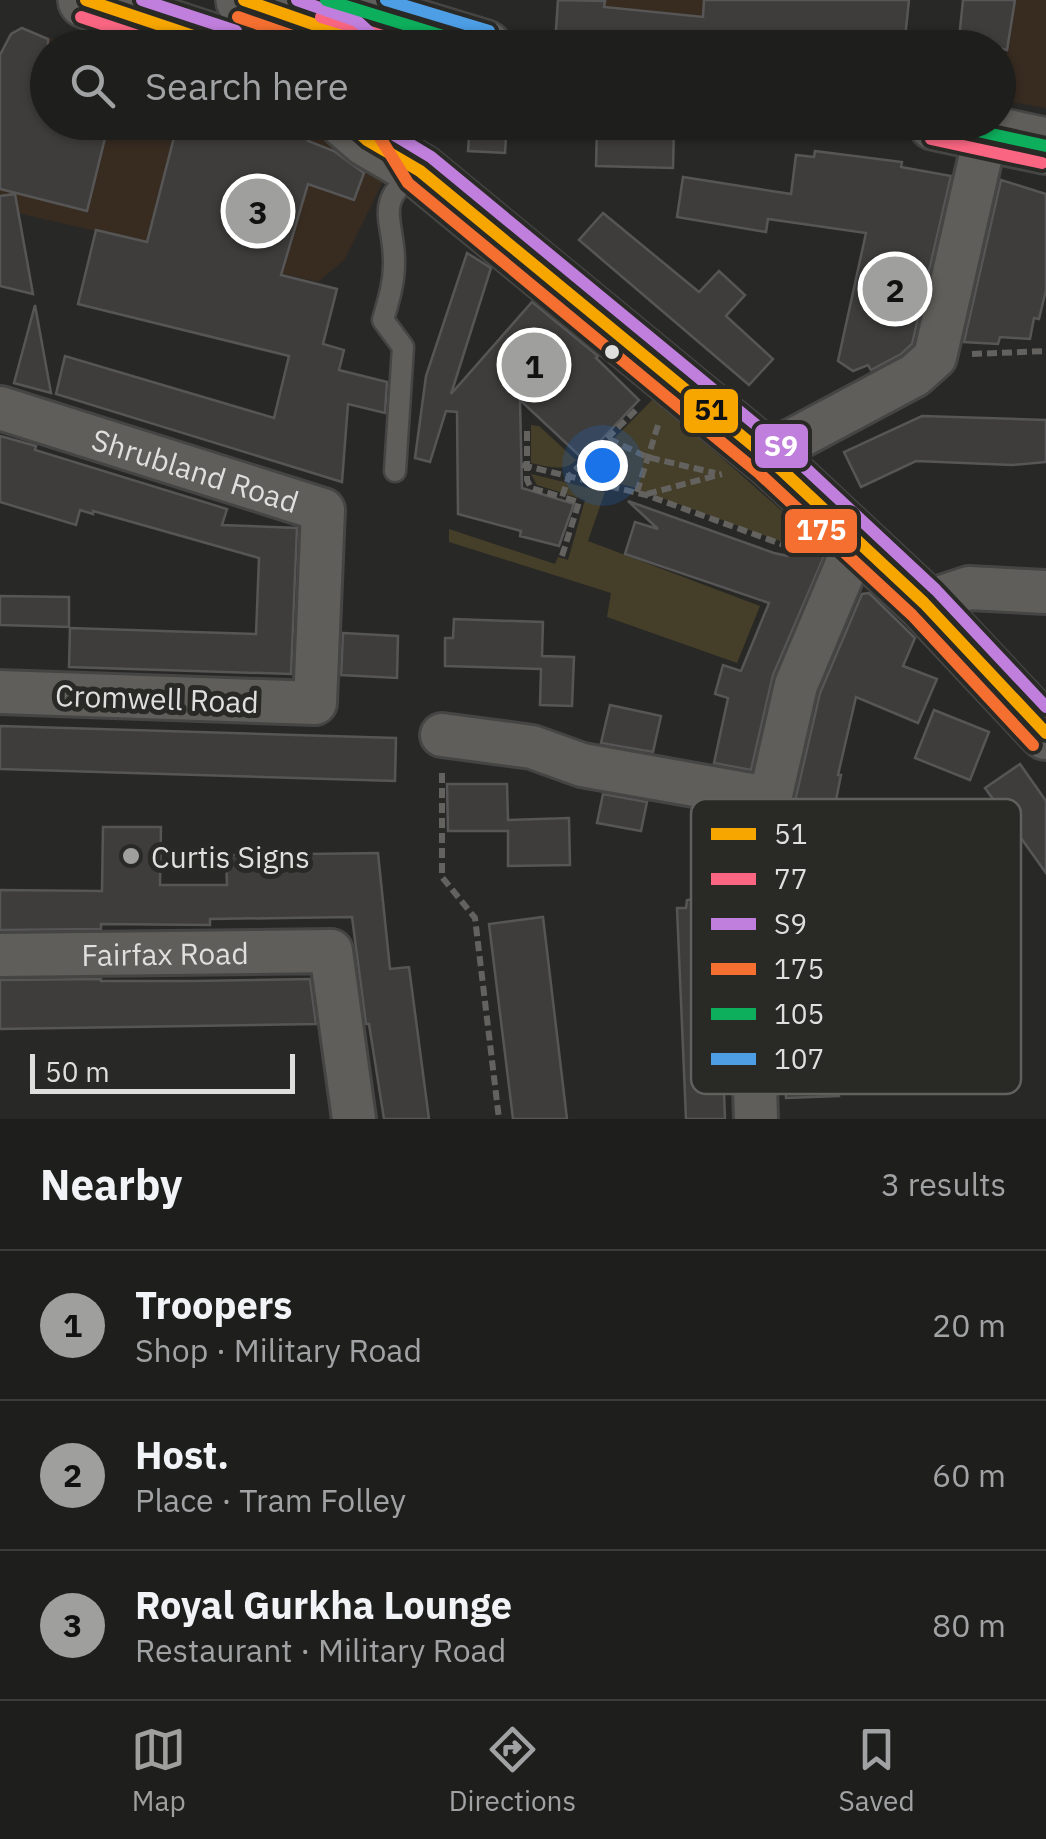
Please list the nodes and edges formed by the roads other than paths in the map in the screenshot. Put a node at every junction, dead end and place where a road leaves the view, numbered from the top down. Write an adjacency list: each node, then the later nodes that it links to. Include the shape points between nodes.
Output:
1 (86, 0): 5 (main road)
2 (244, 0): 6 (main road)
3 (326, 0): 4 (main road)
4 (385, 29)
5 (177, 30)
6 (330, 30)
7 (367, 140): 12 (street)
8 (402, 140): 12 (street)
9 (960, 140): 14 (street, via 935,357)
10 (1016, 140): 11 (main road)
11 (1046, 146)
12 (420, 172): 14 (street); 15 (lane, via 400,184 390,203 394,263 384,320 403,348 404,367)
13 (0, 408): 20 (street, Shrubland Road, via 323,510)
14 (741, 467): 16 (street)
15 (395, 471)
16 (866, 549): 18 (street); 23 (street, via 846,566 796,685)
17 (1046, 592): 18 (street, via 969,588)
18 (924, 603): 21 (street)
19 (0, 692): 20 (street, Cromwell Road)
20 (314, 703)
21 (1046, 733)
22 (442, 735): 23 (street, via 532,747 582,765)
23 (768, 798)
24 (0, 955): 26 (street, Fairfax Road, via 331,951)
25 (755, 1094): 27 (street)
26 (354, 1119)
27 (756, 1119)

